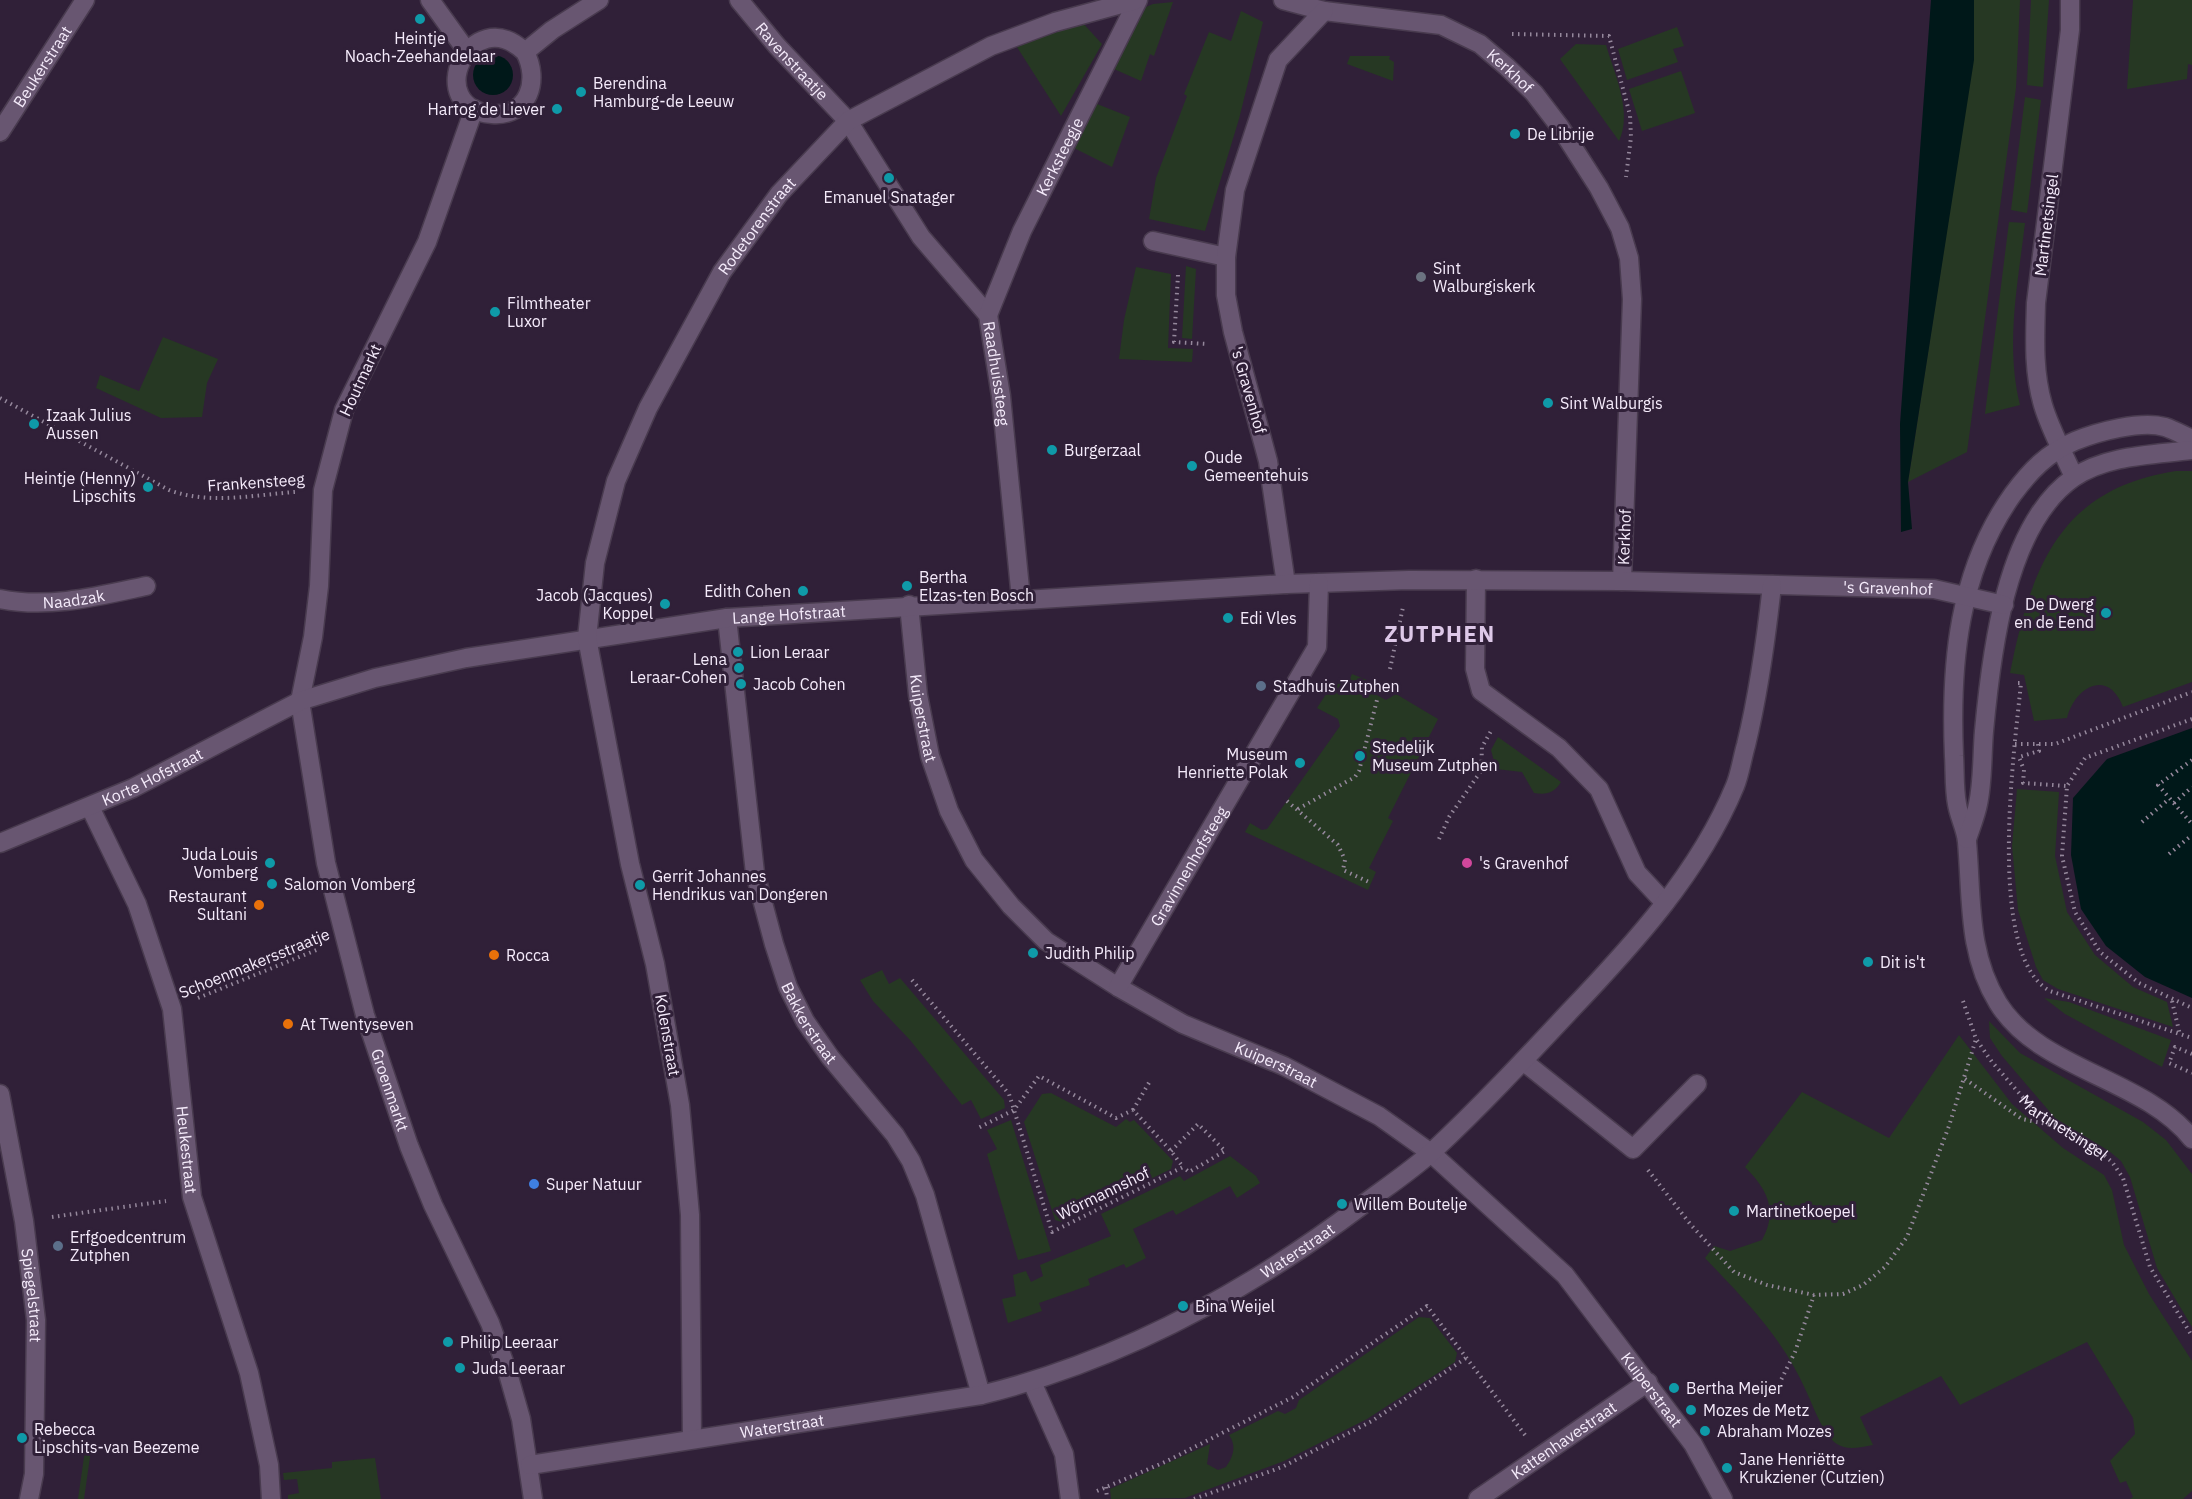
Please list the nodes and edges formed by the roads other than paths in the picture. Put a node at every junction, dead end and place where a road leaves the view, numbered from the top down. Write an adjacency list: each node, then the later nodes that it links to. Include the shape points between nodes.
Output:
1 (85, 0): 12 (street, Beukerstraat)
2 (430, 0): 9 (street)
3 (600, 0): 10 (street)
4 (739, 0): 13 (street, Ravenstraatje)
5 (1137, 0): 13 (street, Rodetorenstraat, via 1055,22 991,46); 16 (street, Kerksteegje, via 1022,231)
6 (1283, 0): 8 (street)
7 (2070, 0): 18 (street, Martinetsingel, via 2070,30 2034,345 2043,406)
8 (1325, 5): 15 (street, via 1278,60 1235,190); 22 (street, Kerkhof, via 1441,25 1480,44 1534,93 1560,127 1620,228 1629,258 1632,299)
9 (466, 50): 10 (street, via 474,43 496,37 517,44); 11 (street, via 459,59 456,82 459,93)
10 (525, 52): 11 (street, via 533,74 532,86 519,106 497,115)
11 (474, 109): 34 (street, Houtmarkt, via 427,242 344,410 323,490 319,586)
12 (3, 121)
13 (848, 121): 16 (street, Raadhuissteeg, via 921,237); 33 (street, Rodetorenstraat, via 780,194 722,272 648,408 616,481 595,563)
14 (1153, 241): 15 (street)
15 (1226, 257): 24 (street, 's Gravenhof, via 1226,295 1268,461)
16 (988, 315): 29 (street, Raadhuissteeg, via 1001,396)
17 (2192, 439): 18 (street, via 2163,426 2136,426 2107,431)
18 (2061, 447): 20 (street, Martinetsingel); 27 (street, via 2039,462 2003,508 1984,543)
19 (2192, 450): 20 (street, via 2137,456)
20 (2074, 477): 31 (street, via 2043,509 2029,533)
21 (1476, 579): 22 (street, 's Gravenhof); 23 (street, 's Gravenhof); 38 (street, via 1475,669 1480,691 1560,748 1599,789 1637,873)
22 (1622, 581): 25 (street, 's Gravenhof)
23 (1318, 583): 24 (street, 's Gravenhof); 39 (street, Gravinnenhofsteeg, via 1317,647)
24 (1286, 584): 29 (street, Lange Hofstraat)
25 (1772, 585): 27 (street, 's Gravenhof, via 1934,589); 38 (street, via 1759,692 1736,784 1704,847)
26 (146, 586): 28 (street, Naadzak, via 73,601)
27 (1966, 597): 31 (street, 's Gravenhof); 36 (street, via 1956,650 1953,720 1957,804)
28 (0, 599)
29 (1021, 599): 30 (street, Lange Hofstraat)
30 (909, 605): 32 (street, Lange Hofstraat); 39 (street, Kuiperstraat, via 918,695 930,756 949,811 974,860 1046,941)
31 (2004, 605): 36 (street, via 1985,719 1979,803)
32 (727, 618): 33 (street, Lange Hofstraat); 47 (street, Bakkerstraat, via 755,873 788,987 830,1057 895,1135 910,1161 925,1195)
33 (587, 638): 34 (street, Lange Hofstraat, via 466,658 375,678); 48 (street, Kolenstraat, via 630,864 655,964 680,1105 690,1215)
34 (300, 701): 35 (street, Korte Hofstraat, via 180,765); 49 (street, Groenmarkt, via 312,789 344,939 390,1095 433,1205 490,1323 521,1419)
35 (90, 807): 37 (street, Korte Hofstraat); 51 (street, Heukestraat, via 137,904 172,1008 192,1197 249,1373 270,1465)
36 (1967, 839): 43 (street, via 1975,946 1998,1004 2018,1027 2042,1045 2166,1114)
37 (0, 843)
38 (1665, 903): 40 (street, Waterstraat, via 1611,969)
39 (1118, 987): 44 (street, Kuiperstraat, via 1183,1024 1284,1066 1378,1116)
40 (1524, 1061): 41 (street, via 1633,1149); 44 (street, Waterstraat)
41 (1697, 1084)
42 (0, 1094): 50 (street, Spiegelstraat, via 24,1221 36,1320 34,1474)
43 (2192, 1139)
44 (1431, 1153): 45 (street, Waterstraat, via 1303,1250 1182,1321); 46 (street, Kuiperstraat, via 1565,1275)
45 (1032, 1382): 47 (street, Waterstraat); 53 (street, via 1064,1454)
46 (1648, 1382): 54 (street, Kattenhavestraat); 55 (street, Kuiperstraat, via 1693,1444)
47 (981, 1395): 48 (street, Waterstraat)
48 (692, 1439): 49 (street, Waterstraat)
49 (530, 1465): 52 (street, Groenmarkt)
50 (29, 1499)
51 (271, 1499)
52 (533, 1499)
53 (1070, 1499)
54 (1478, 1499)
55 (1723, 1499)

